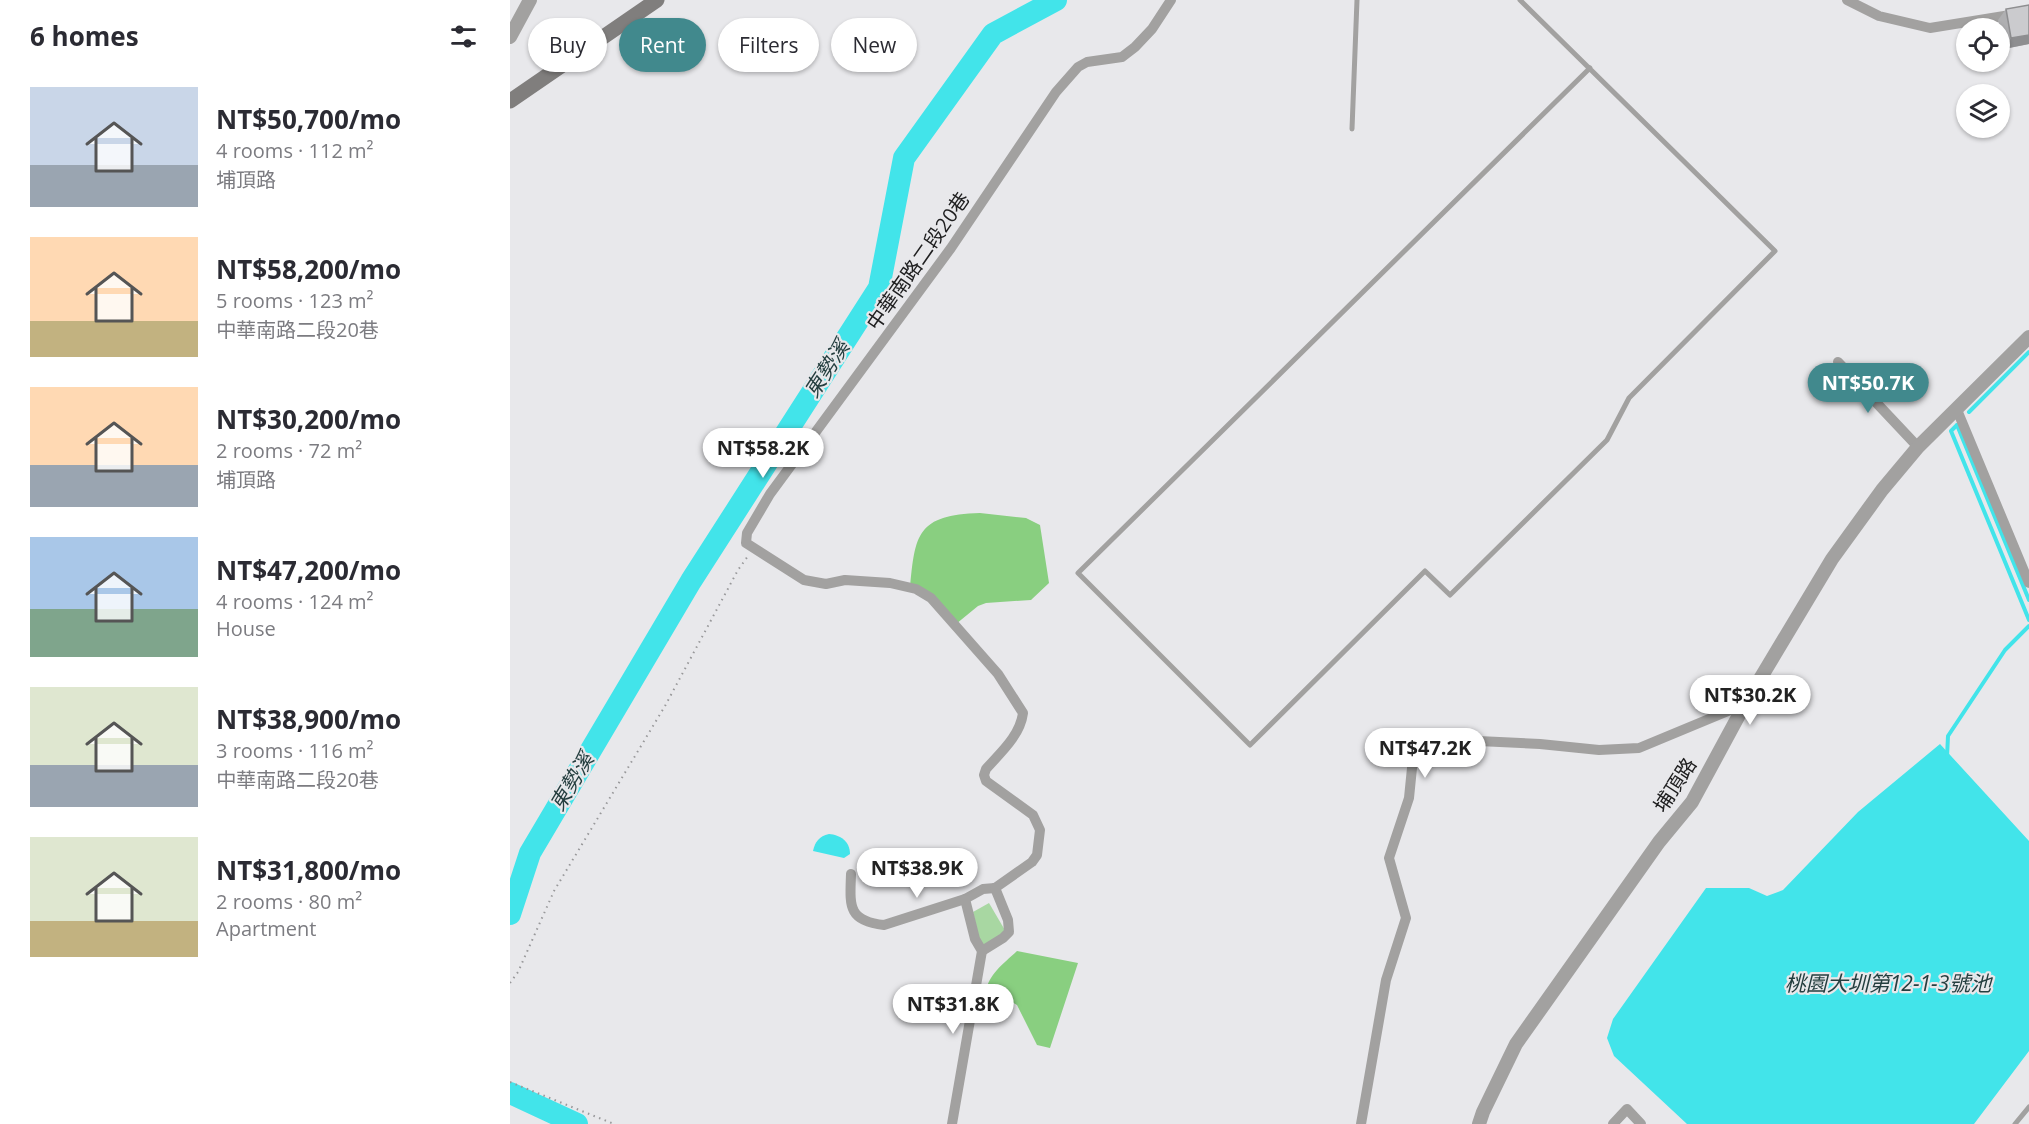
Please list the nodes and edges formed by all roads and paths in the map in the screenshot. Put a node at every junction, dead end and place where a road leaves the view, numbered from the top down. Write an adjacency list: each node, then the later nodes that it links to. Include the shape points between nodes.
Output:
1 (530, 0): 8 (street)
2 (657, 0): 10 (main road)
3 (1171, 0): 16 (street, 中華南路二段20巷, via 1135,47 1122,57 1087,62 1056,92 951,248 770,494 747,533 746,543)
4 (1356, 0): 11 (lane)
5 (1520, 0): 9 (lane)
6 (1847, 0): 7 (street, via 1879,16 1930,28)
7 (2029, 12)
8 (510, 37)
9 (1590, 68): 9 (lane, via 1776,251 1629,398 1607,440 1450,595 1425,571 1250,745 1078,573)
10 (510, 101)
11 (1352, 129)
12 (2029, 337): 14 (street, 埔頂路)
13 (1838, 362): 15 (street)
14 (1957, 410): 15 (street, 埔頂路); 17 (street)
15 (1918, 447): 18 (street, 埔頂路, via 1832,559)
16 (754, 548): 20 (street, via 804,580 826,584 862,580 916,589 931,598 998,674 1023,713 1022,724 984,775 986,781 1033,815 1040,830 1037,855 1032,862); 23 (path, via 554,891)
17 (2029, 583)
18 (1745, 704): 28 (street, via 1638,748 1599,750 1415,738 1408,798 1389,858 1406,918 1386,980); 29 (street, 埔頂路, via 1692,802 1659,842 1516,1044)
19 (851, 874): 21 (street, via 852,911 857,918 872,924 884,925)
20 (995, 888): 21 (street, via 983,889); 22 (street, via 1010,932)
21 (965, 899): 22 (street)
22 (982, 951): 27 (street)
23 (510, 983)
24 (510, 1082): 26 (path)
25 (2029, 1107): 32 (lane)
26 (614, 1124)
27 (952, 1124)
28 (1361, 1124)
29 (1479, 1124)
30 (1613, 1124): 31 (street, via 1627,1109)
31 (1641, 1124)
32 (2016, 1124)

